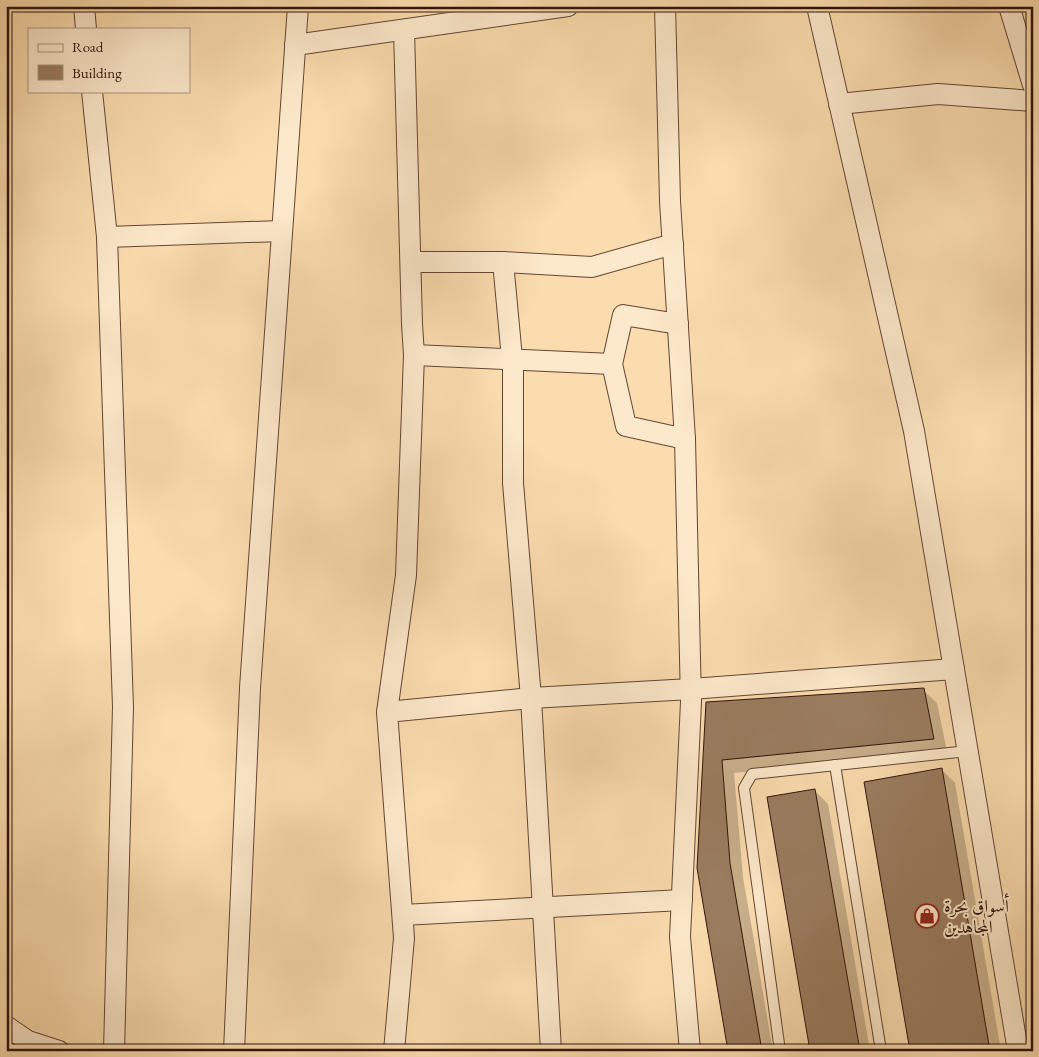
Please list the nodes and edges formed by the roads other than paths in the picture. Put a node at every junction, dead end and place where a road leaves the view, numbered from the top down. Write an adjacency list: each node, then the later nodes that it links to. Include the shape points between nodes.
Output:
1 (84, 6): 8 (street)
2 (298, 6): 10 (street)
3 (568, 6): 7 (street)
4 (665, 6): 17 (street)
5 (817, 6): 14 (street)
6 (1009, 6): 11 (street)
7 (493, 12): 9 (street)
8 (86, 28)
9 (404, 30): 10 (street); 18 (street)
10 (295, 45): 15 (street)
11 (1033, 85)
12 (92, 92): 16 (street)
13 (1033, 101): 14 (street, via 938,94)
14 (839, 104): 25 (street, via 914,430)
15 (281, 231): 16 (street); 37 (street, via 250,688)
16 (107, 237): 36 (street, via 123,706)
17 (673, 244): 19 (street, via 592,268); 20 (street)
18 (411, 262): 19 (street); 21 (street)
19 (503, 262): 22 (street)
20 (678, 324): 23 (street, via 623,315); 24 (street)
21 (414, 355): 22 (street); 28 (street, via 406,575)
22 (512, 360): 23 (street); 27 (street, via 513,483)
23 (612, 364): 24 (street, via 626,426)
24 (685, 439): 26 (street)
25 (954, 669): 26 (street); 29 (street)
26 (691, 689): 27 (street); 31 (street)
27 (531, 698): 28 (street); 32 (street)
28 (387, 712): 33 (street)
29 (968, 751): 30 (lane); 43 (street)
30 (835, 766): 41 (lane, via 752,774 744,788); 42 (lane)
31 (682, 900): 32 (street); 40 (street, via 680,937)
32 (544, 908): 33 (street); 39 (street)
33 (403, 915): 38 (street, via 404,938)
34 (6, 1026): 35 (street, via 28,1041)
35 (59, 1051)
36 (114, 1051)
37 (234, 1051)
38 (394, 1051)
39 (551, 1051)
40 (690, 1051)
41 (780, 1051)
42 (881, 1051)
43 (1018, 1051)

